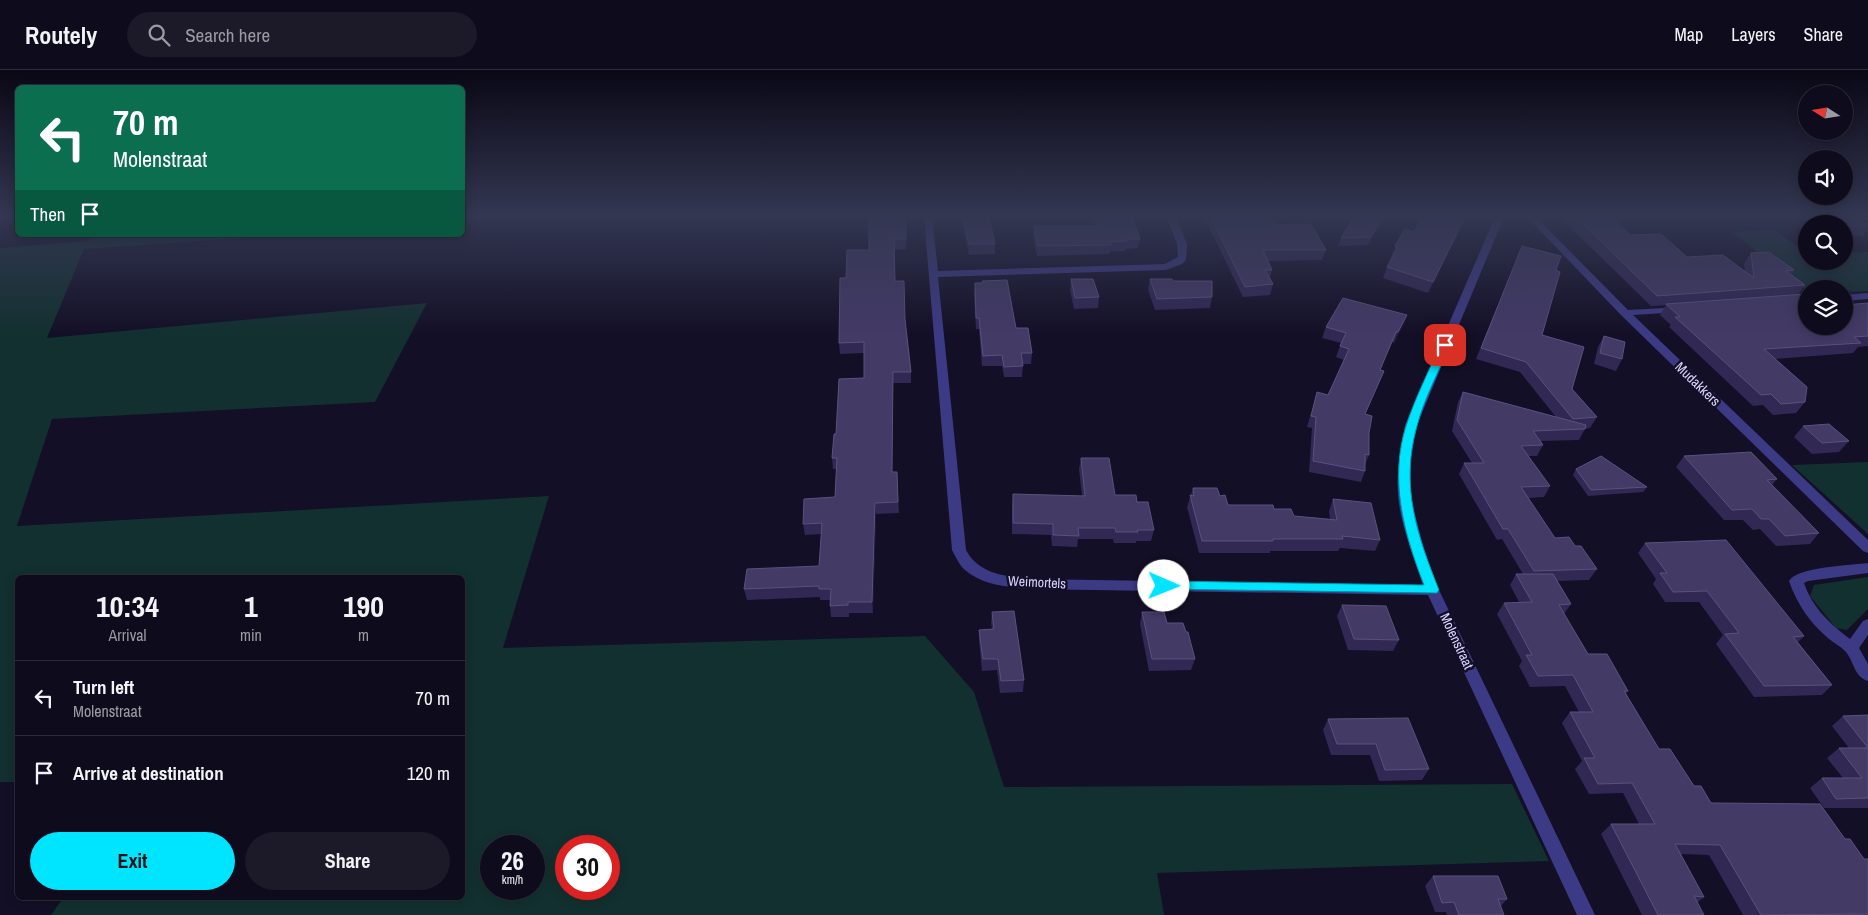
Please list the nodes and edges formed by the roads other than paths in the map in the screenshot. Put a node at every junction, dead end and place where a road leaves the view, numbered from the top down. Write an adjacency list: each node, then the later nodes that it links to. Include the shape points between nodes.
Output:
1 (932, 256): 5 (street, Weimortels)
2 (1183, 256): 5 (street, via 1180,262 1166,267)
3 (1483, 256): 12 (street, Molenstraat, via 1415,417 1405,456 1404,495 1416,549)
4 (1570, 256): 9 (street, Mudakkers)
5 (934, 274): 12 (street, Weimortels, via 959,550 968,566 983,575 1029,584)
6 (1868, 296): 7 (street)
7 (1853, 297)
8 (1692, 308): 9 (street)
9 (1625, 313): 10 (street, Mudakkers)
10 (1868, 548)
11 (1868, 568): 14 (street, via 1806,576 1796,581 1800,594 1831,634)
12 (1432, 590): 16 (street, Molenstraat)
13 (1868, 625): 14 (street)
14 (1852, 648): 15 (street)
15 (1868, 675)
16 (1586, 915)

